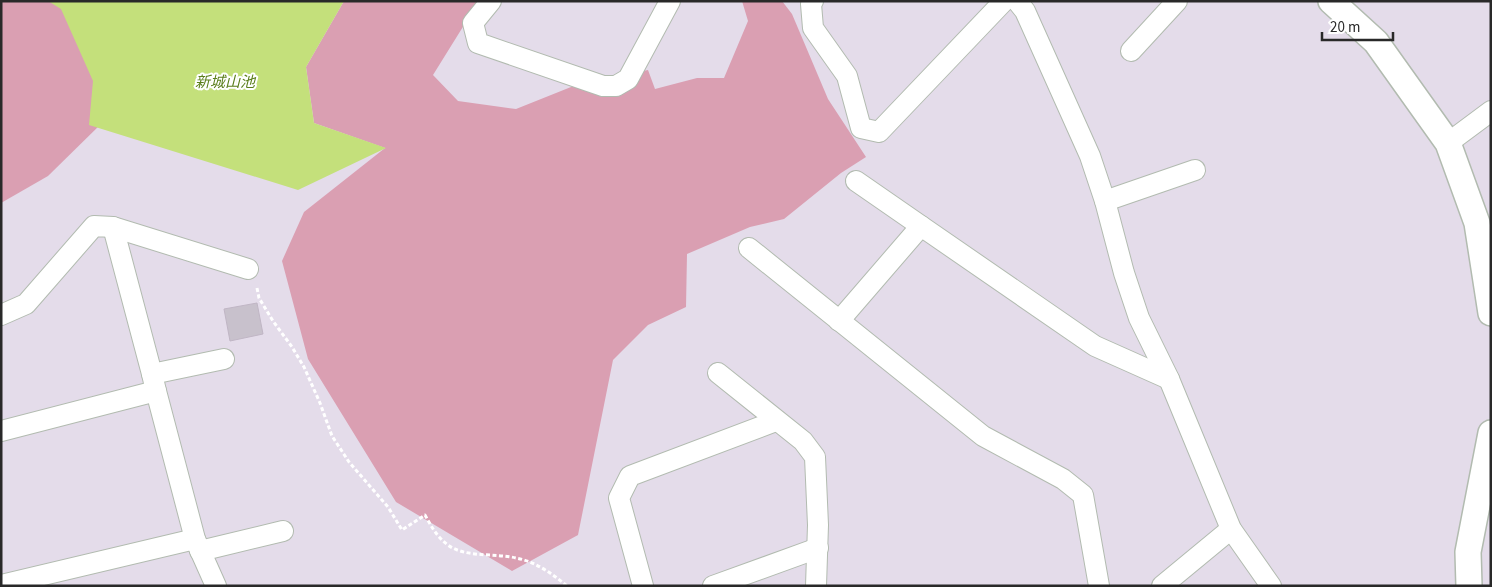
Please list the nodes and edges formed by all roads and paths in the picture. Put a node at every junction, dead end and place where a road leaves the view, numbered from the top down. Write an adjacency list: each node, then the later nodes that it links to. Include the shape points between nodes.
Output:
1 (491, 1): 2 (street, via 473,23 478,43 603,86 616,86 628,79)
2 (670, 1)
3 (813, 1): 4 (street, via 813,28 847,76 861,128 879,132)
4 (1004, 1)
5 (1017, 1): 13 (street, via 1025,11 1090,156)
6 (1177, 1): 8 (street)
7 (1331, 1): 10 (street, via 1376,42)
8 (1131, 51)
9 (1491, 111): 10 (street)
10 (1448, 143): 18 (street, via 1477,223)
11 (1194, 170): 13 (street)
12 (856, 181): 15 (street)
13 (1105, 201): 23 (street, via 1140,318)
14 (113, 226): 17 (street); 19 (street, via 94,226 26,304); 24 (street)
15 (921, 226): 20 (street); 23 (street, via 1095,346)
16 (749, 248): 20 (street)
17 (248, 269): 34 (path, via 259,273 256,285 259,298 304,367 332,436 402,530 425,515 437,535 449,546 471,554 518,558 542,568)
18 (1491, 313)
19 (1, 315)
20 (839, 320): 38 (street, via 983,436 1063,479 1083,495)
21 (224, 359): 24 (street)
22 (718, 372): 25 (street)
23 (1169, 379): 28 (street)
24 (154, 383): 26 (street); 30 (street)
25 (776, 421): 31 (street, via 803,440 814,456); 35 (street, via 630,476 619,498)
26 (1, 431)
27 (1491, 433): 41 (street, via 1468,552)
28 (1231, 529): 39 (street); 40 (street)
29 (283, 531): 30 (street)
30 (198, 545): 32 (street); 33 (street)
31 (818, 548): 36 (street); 37 (street)
32 (1, 585)
33 (216, 586)
34 (567, 586)
35 (643, 586)
36 (713, 586)
37 (816, 586)
38 (1098, 586)
39 (1162, 586)
40 (1271, 586)
41 (1469, 586)

